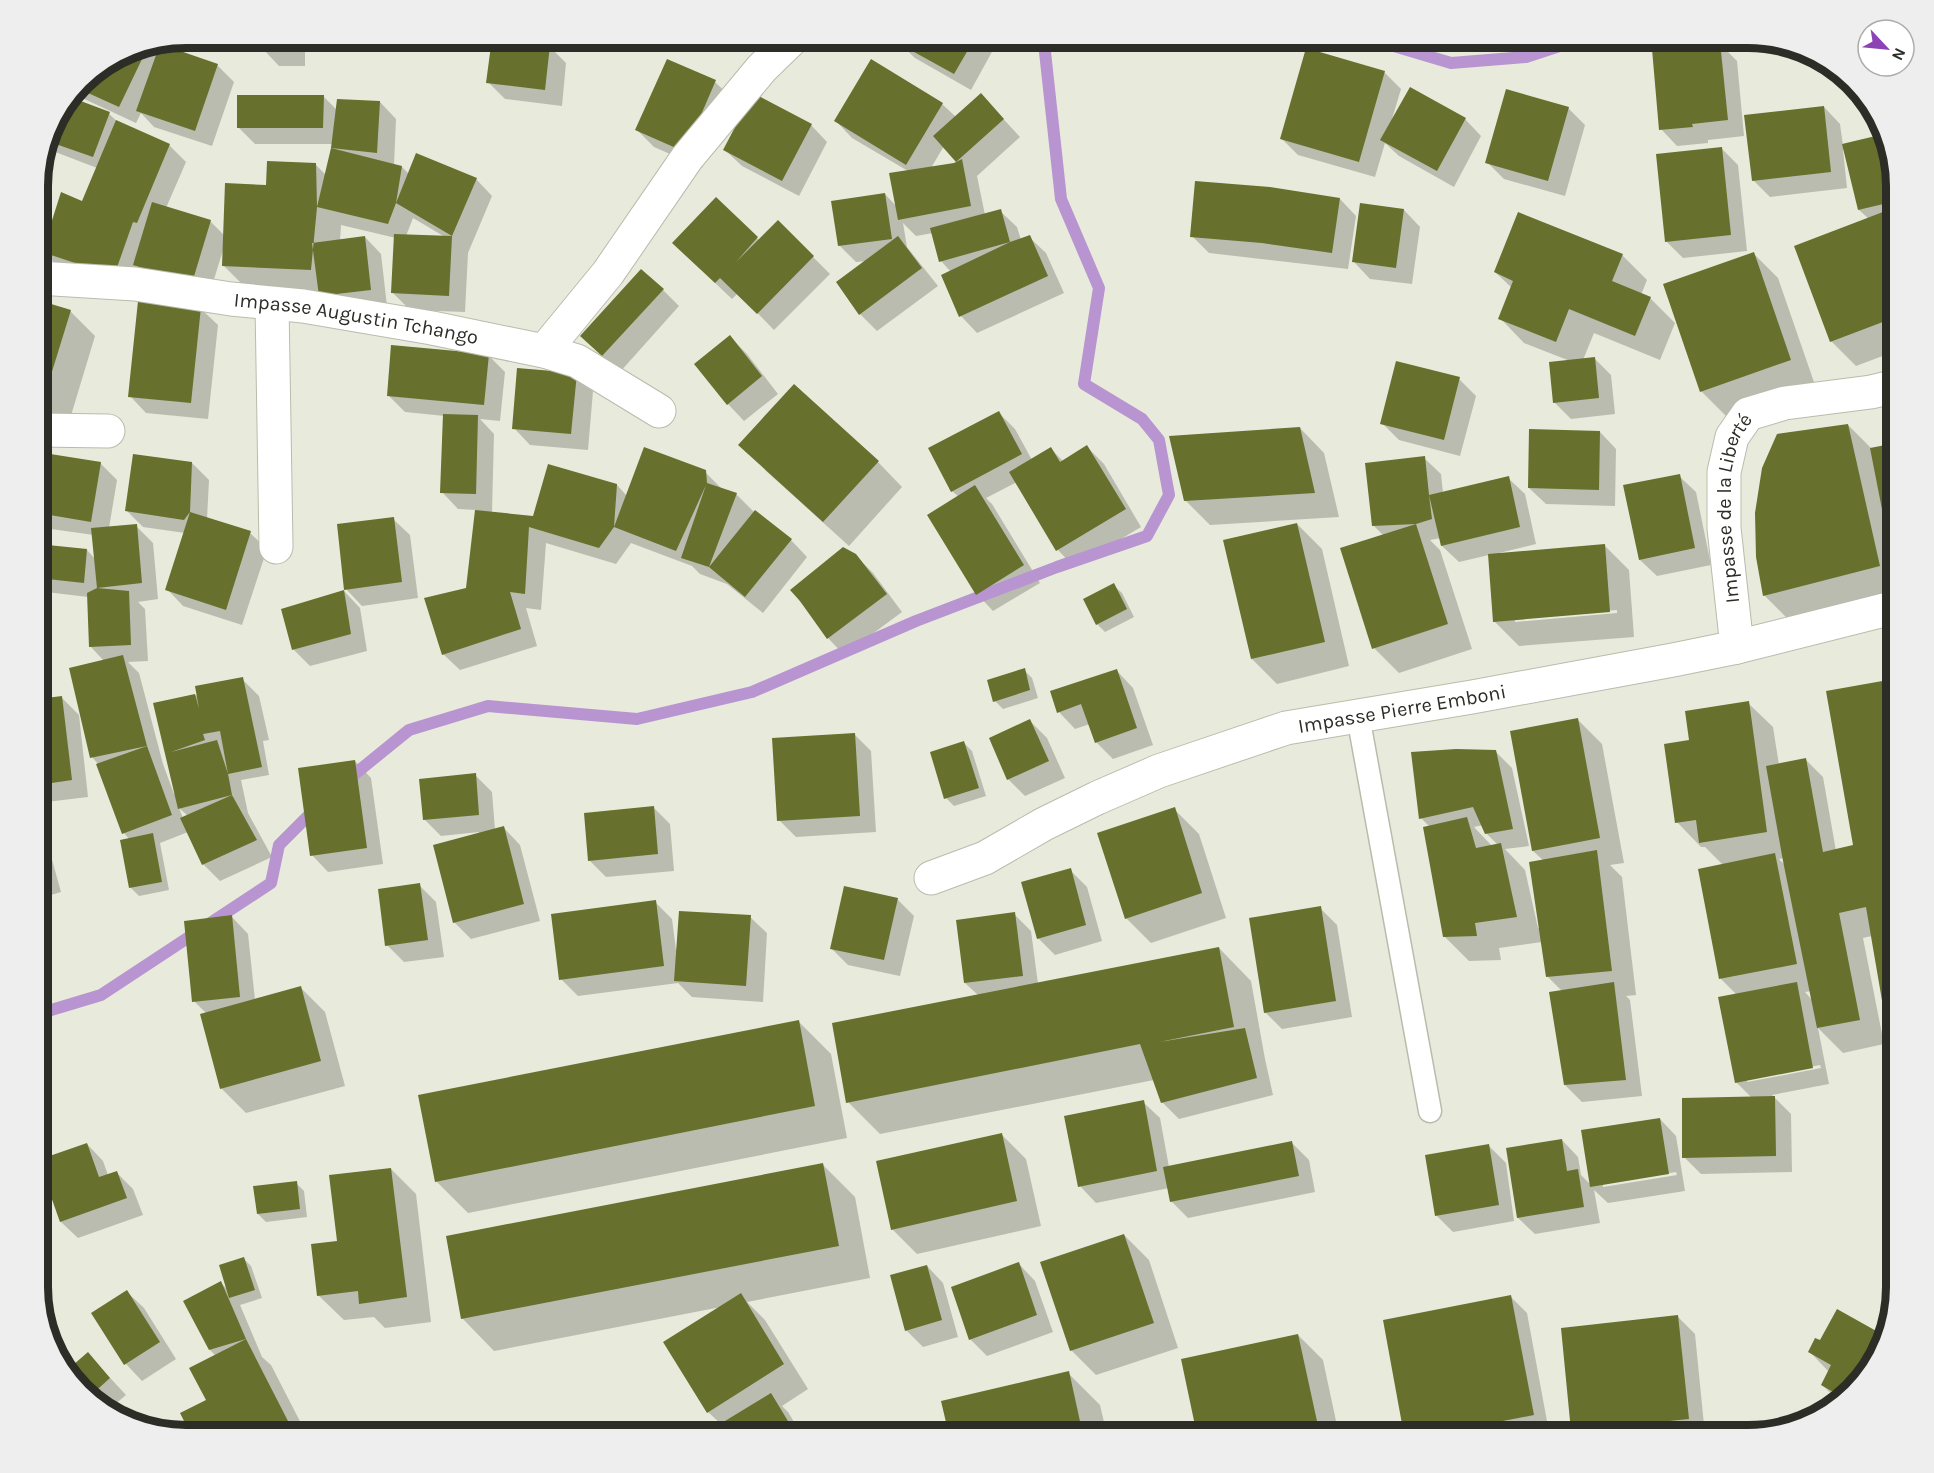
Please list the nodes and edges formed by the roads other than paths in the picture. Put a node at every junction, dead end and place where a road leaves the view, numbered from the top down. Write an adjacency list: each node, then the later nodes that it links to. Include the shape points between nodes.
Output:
1 (783, 48): 4 (street, via 687,158 608,273)
2 (48, 279): 3 (street, Impasse Augustin Tchango, via 135,284)
3 (272, 304): 4 (street, Impasse Augustin Tchango, via 432,328); 9 (street)
4 (544, 351): 6 (street, Impasse Augustin Tchango, via 577,362)
5 (1886, 388): 11 (street, Impasse de la Liberté, via 1785,403 1748,414 1732,437 1724,472 1724,528)
6 (659, 411)
7 (48, 430): 8 (street)
8 (108, 431)
9 (276, 547)
10 (1886, 610): 11 (street, Impasse Pierre Emboni)
11 (1737, 647): 12 (street, Impasse Pierre Emboni)
12 (1359, 716): 13 (street, Impasse Pierre Emboni, via 1286,728 1159,771 1065,814 985,858); 14 (lane)
13 (931, 878)
14 (1431, 1111)

